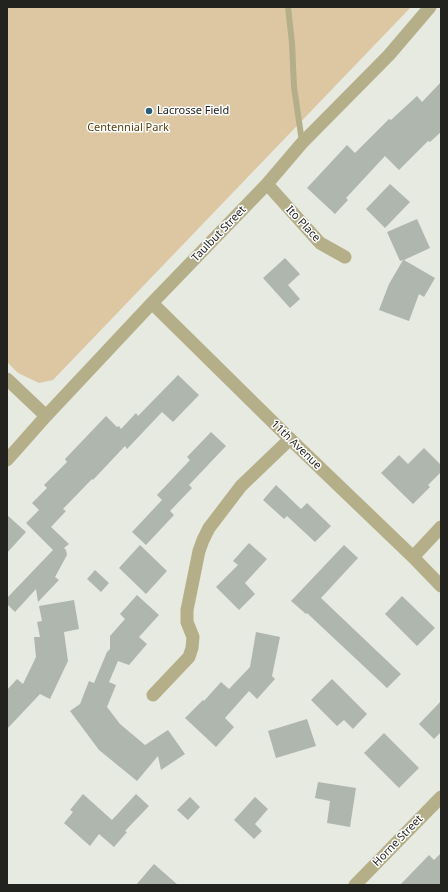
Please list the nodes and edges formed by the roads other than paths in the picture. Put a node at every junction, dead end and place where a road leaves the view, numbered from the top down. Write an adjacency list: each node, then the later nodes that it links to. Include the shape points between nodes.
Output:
1 (288, 7): 3 (lane, via 294,87)
2 (430, 7): 3 (street, Taulbut Street, via 389,55)
3 (302, 143): 4 (street, Taulbut Street)
4 (267, 184): 5 (street, Ito Place, via 320,243); 6 (street, Taulbut Street)
5 (345, 257)
6 (152, 303): 8 (street, Taulbut Street); 9 (street, 11th Avenue)
7 (7, 380): 8 (street)
8 (46, 416): 10 (street, Taulbut Street)
9 (290, 439): 12 (street, 11th Avenue); 14 (street, via 241,486 209,528 200,551 187,610 192,638 191,652)
10 (7, 460)
11 (441, 527): 12 (street)
12 (413, 557): 13 (street, 11th Avenue)
13 (441, 586)
14 (153, 695)
15 (441, 796): 16 (street, Horne Street)
16 (355, 885)

